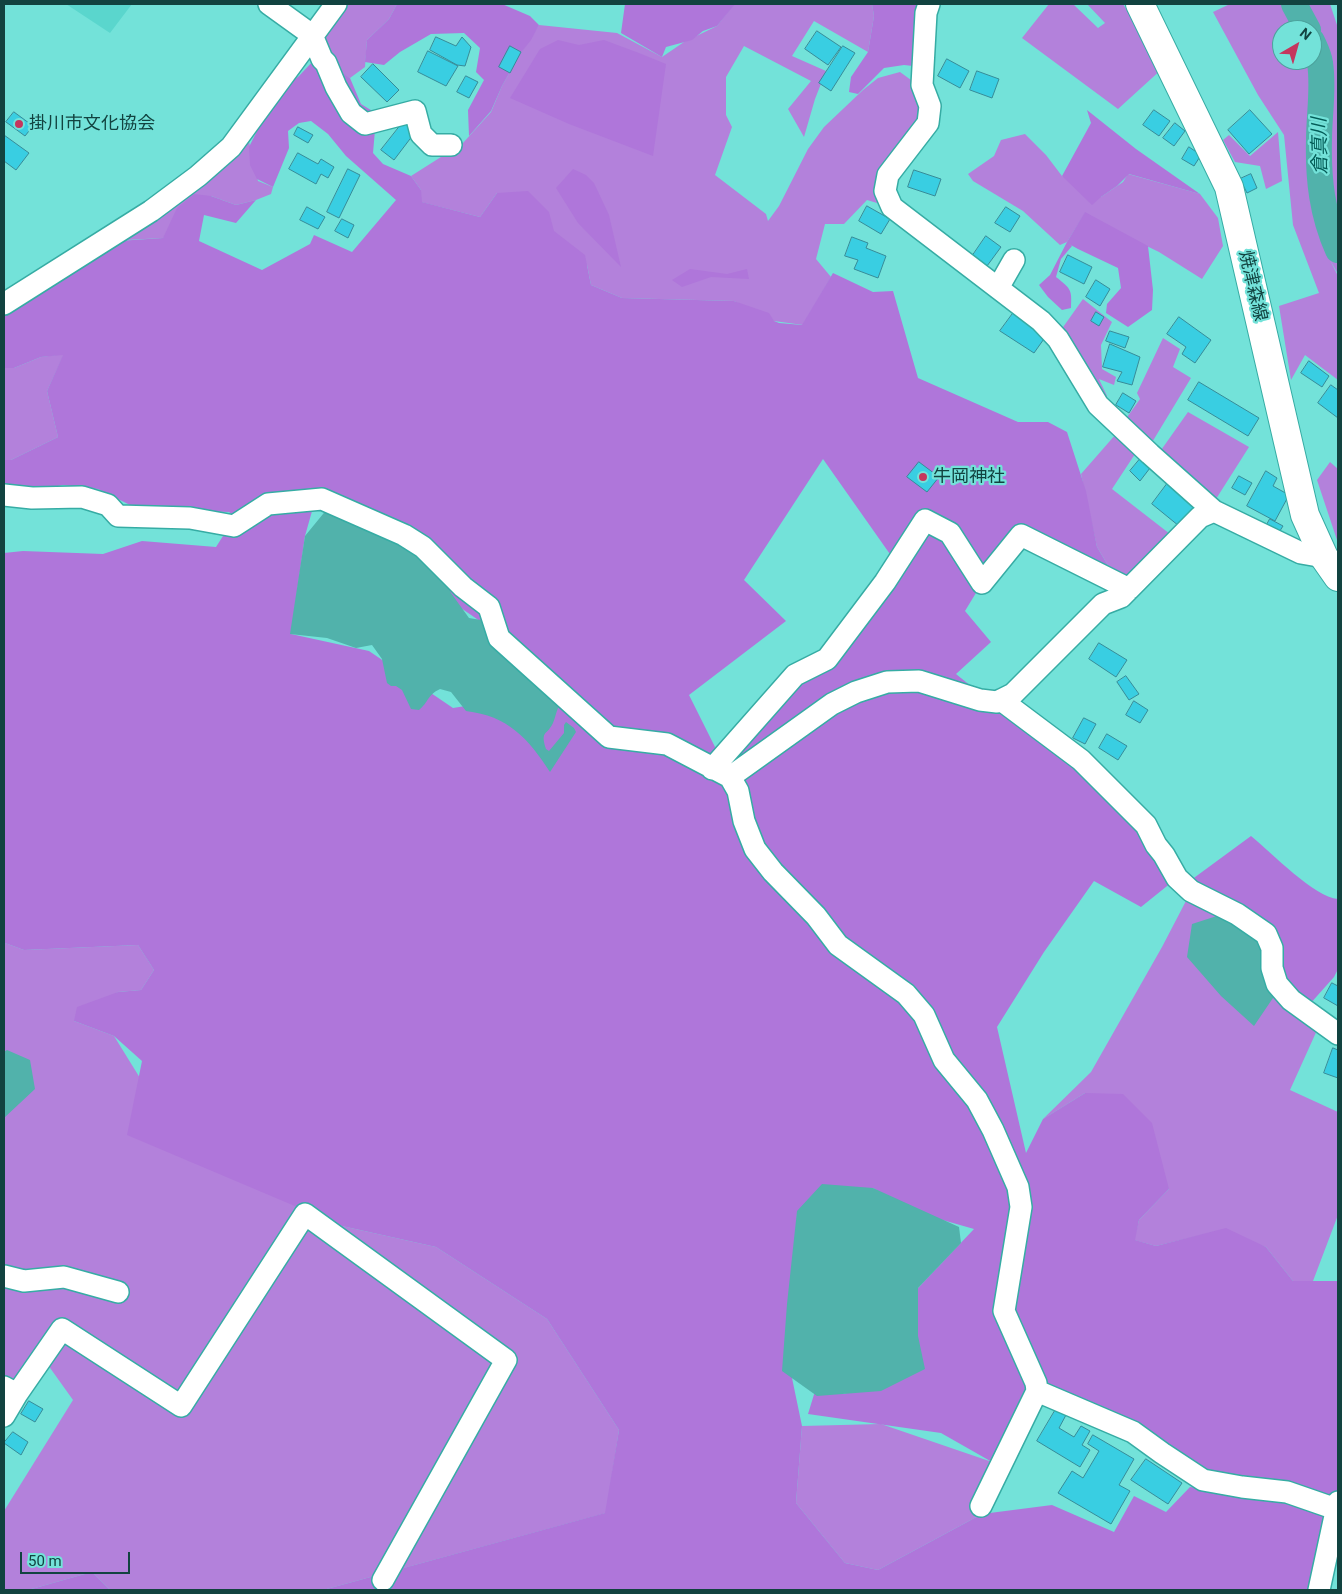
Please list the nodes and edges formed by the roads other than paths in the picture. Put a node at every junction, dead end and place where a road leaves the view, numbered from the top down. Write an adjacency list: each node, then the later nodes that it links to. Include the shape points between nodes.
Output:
1 (269, 4): 5 (street)
2 (336, 4): 5 (street)
3 (929, 4): 8 (street, via 922,85 930,106 928,123 888,175 884,190 892,207)
4 (1140, 4): 12 (main road, 焼津森線, via 1229,187 1305,515)
5 (312, 35): 6 (street, via 351,113 365,124 415,111 421,134 432,145); 9 (street, via 231,147 198,176 151,211)
6 (451, 145)
7 (1014, 260): 8 (street)
8 (998, 288): 11 (street, via 1041,321 1058,340 1098,405)
9 (4, 304)
10 (4, 495): 15 (street, via 82,497 108,505 118,516 190,518 234,526 268,504 322,499 404,535 423,548 489,607 499,638 610,737 667,744)
11 (1214, 511): 12 (street); 13 (street, via 1200,517)
12 (1331, 567)
13 (1128, 589): 14 (street, via 1121,597 1103,604 1013,694); 15 (street, via 1021,536 982,583 950,533 925,520 885,582 827,660 795,675)
14 (1001, 700): 15 (street, via 980,700 919,681 887,682 832,704); 16 (street, via 1081,760 1146,825 1177,878 1191,891 1237,914 1266,934 1272,948 1272,968 1277,984 1291,1000)
15 (721, 773): 20 (street, via 738,791 744,821 755,850 816,916 838,945 906,994 924,1015 944,1060 977,1100 994,1130 1018,1187 1022,1207 1004,1311)
16 (1338, 1034)
17 (4, 1276): 18 (street, via 24,1282 64,1277)
18 (118, 1292)
19 (10, 1391): 21 (street); 24 (street, via 62,1329 181,1406 305,1214 506,1360)
20 (1037, 1391): 22 (street, via 1133,1432 1203,1480 1287,1492); 23 (street)
21 (4, 1416)
22 (1337, 1505): 25 (street)
23 (981, 1506)
24 (383, 1580)
25 (1319, 1590)

